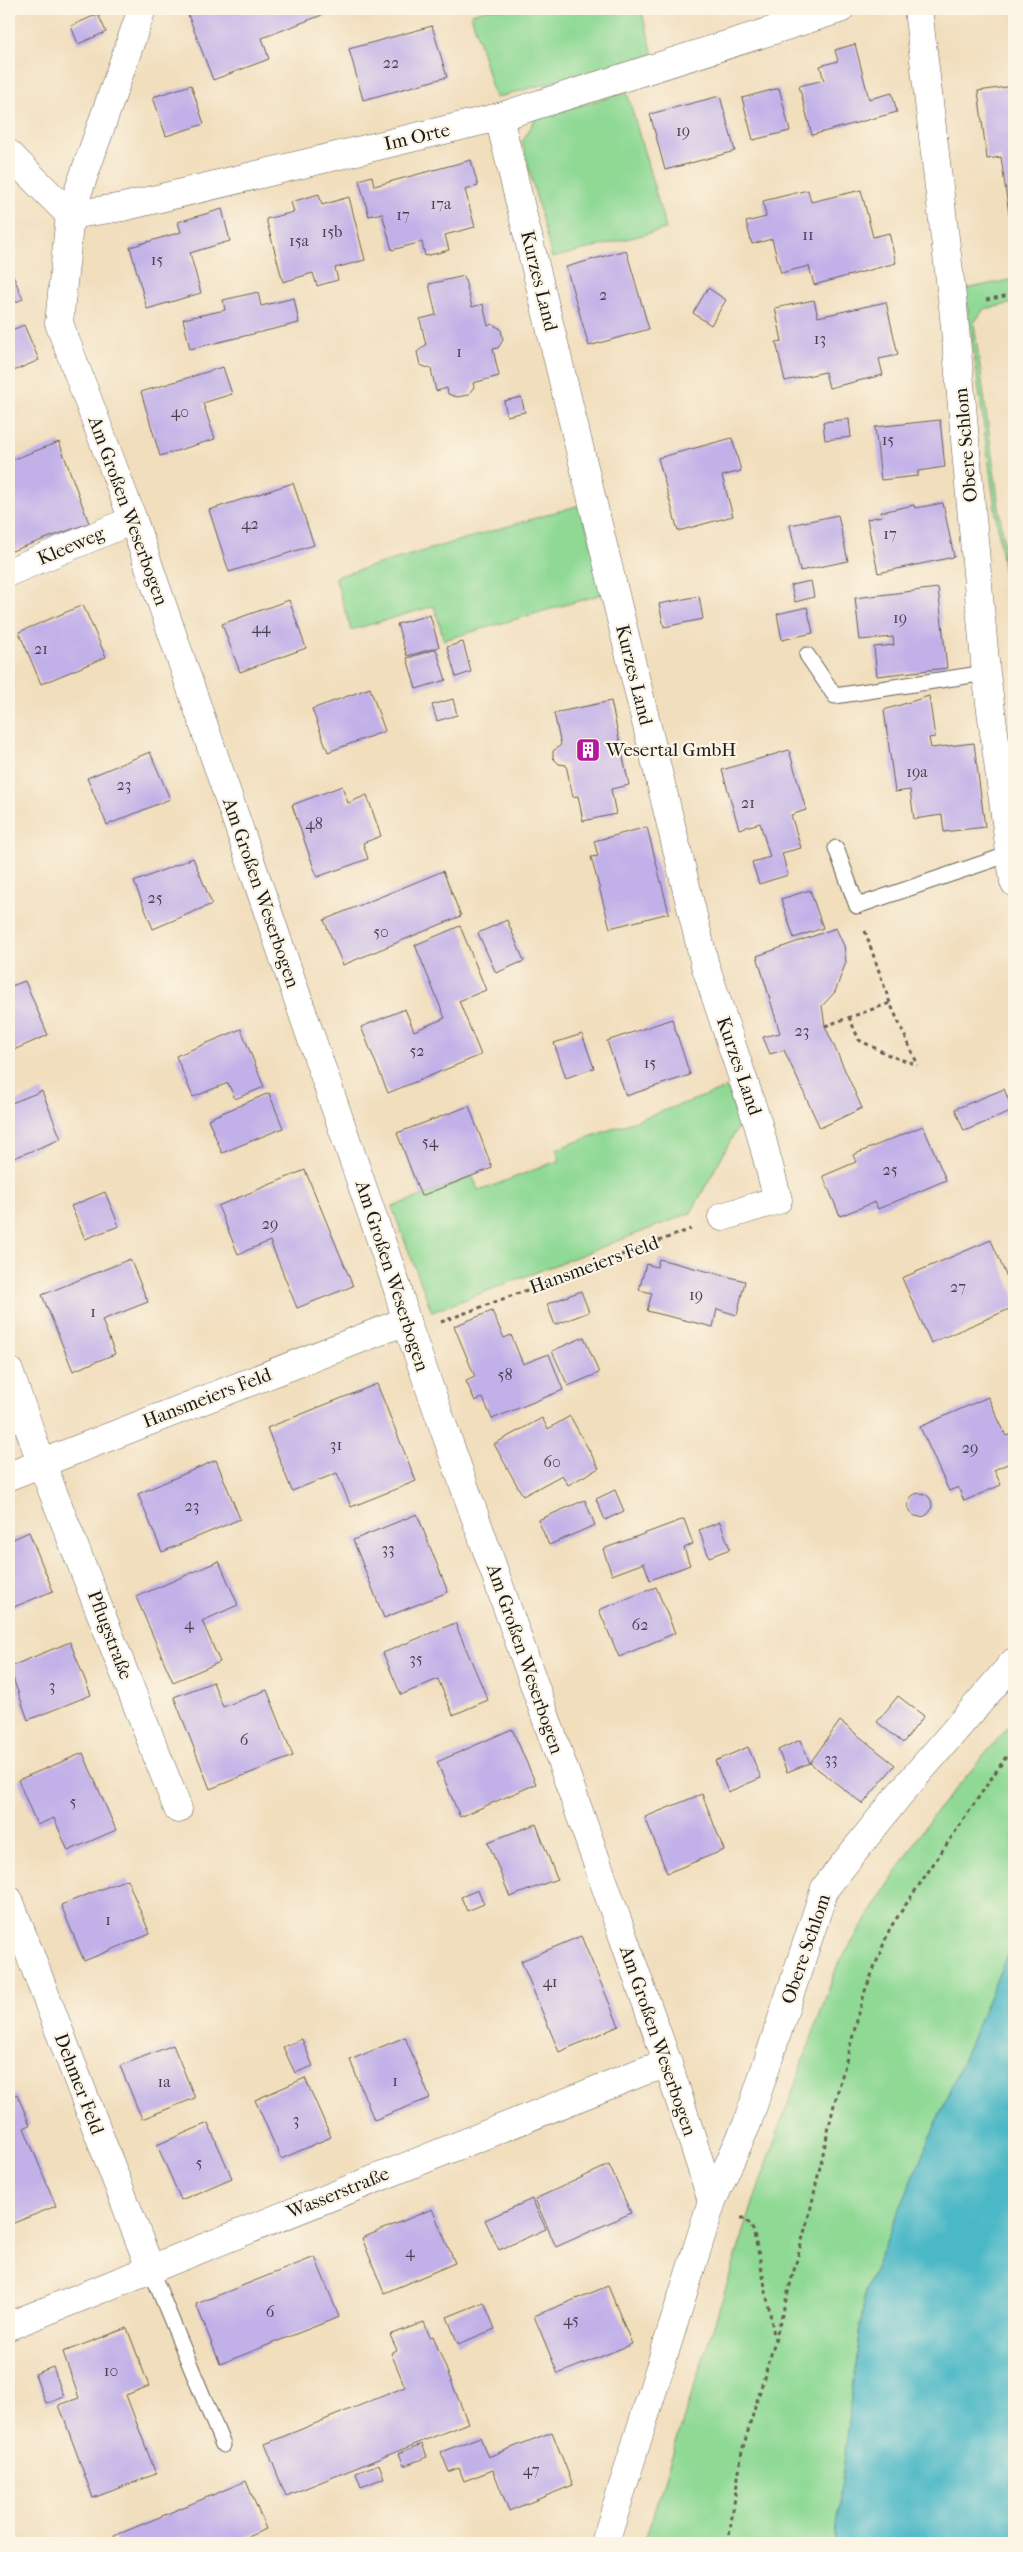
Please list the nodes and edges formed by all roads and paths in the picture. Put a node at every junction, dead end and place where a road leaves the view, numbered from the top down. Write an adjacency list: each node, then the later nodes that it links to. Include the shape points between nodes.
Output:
1 (142, 9): 6 (street, Am Großen Weserbogen)
2 (840, 9): 4 (street, Im Orte)
3 (918, 9): 10 (street, Obere Schlom, via 954,306)
4 (499, 117): 6 (street, Im Orte, via 123,207); 18 (street, Kurzes Land, via 705,965 758,1124 778,1200)
5 (9, 154): 6 (street)
6 (70, 215): 7 (street, Am Großen Weserbogen, via 59,323)
7 (133, 520): 8 (street, Kleeweg); 19 (street, Am Großen Weserbogen)
8 (9, 572)
9 (807, 655): 10 (lane, via 835,696)
10 (986, 673): 12 (street, Obere Schlom)
11 (836, 848): 14 (lane)
12 (1010, 854): 13 (street, Obere Schlom); 14 (lane)
13 (1014, 882)
14 (856, 906): 15 (path)
15 (890, 1003): 16 (path); 16 (path, via 918,1065 859,1040)
16 (849, 1017): 17 (path)
17 (825, 1026)
18 (722, 1217): 19 (path, Hansmeiers Feld)
19 (408, 1327): 21 (street, Hansmeiers Feld); 27 (street, Am Großen Weserbogen)
20 (9, 1371): 21 (street, Pflugstraße)
21 (42, 1462): 22 (street, Hansmeiers Feld); 25 (street, Pflugstraße)
22 (9, 1476)
23 (1014, 1662): 28 (street, Obere Schlom, via 899,1795 826,1888 747,2124)
24 (1014, 1745): 31 (path, via 886,1937 865,1991)
25 (178, 1809)
26 (9, 1900): 29 (street, Dehmer Feld)
27 (668, 2064): 28 (street, Am Großen Weserbogen); 29 (street, Wasserstraße)
28 (709, 2210): 31 (path, via 746,2218 760,2260); 33 (street)
29 (150, 2268): 30 (street, Wasserstraße); 32 (lane)
30 (9, 2326)
31 (775, 2341): 34 (path, via 742,2451)
32 (223, 2445)
33 (605, 2543)
34 (728, 2543)

